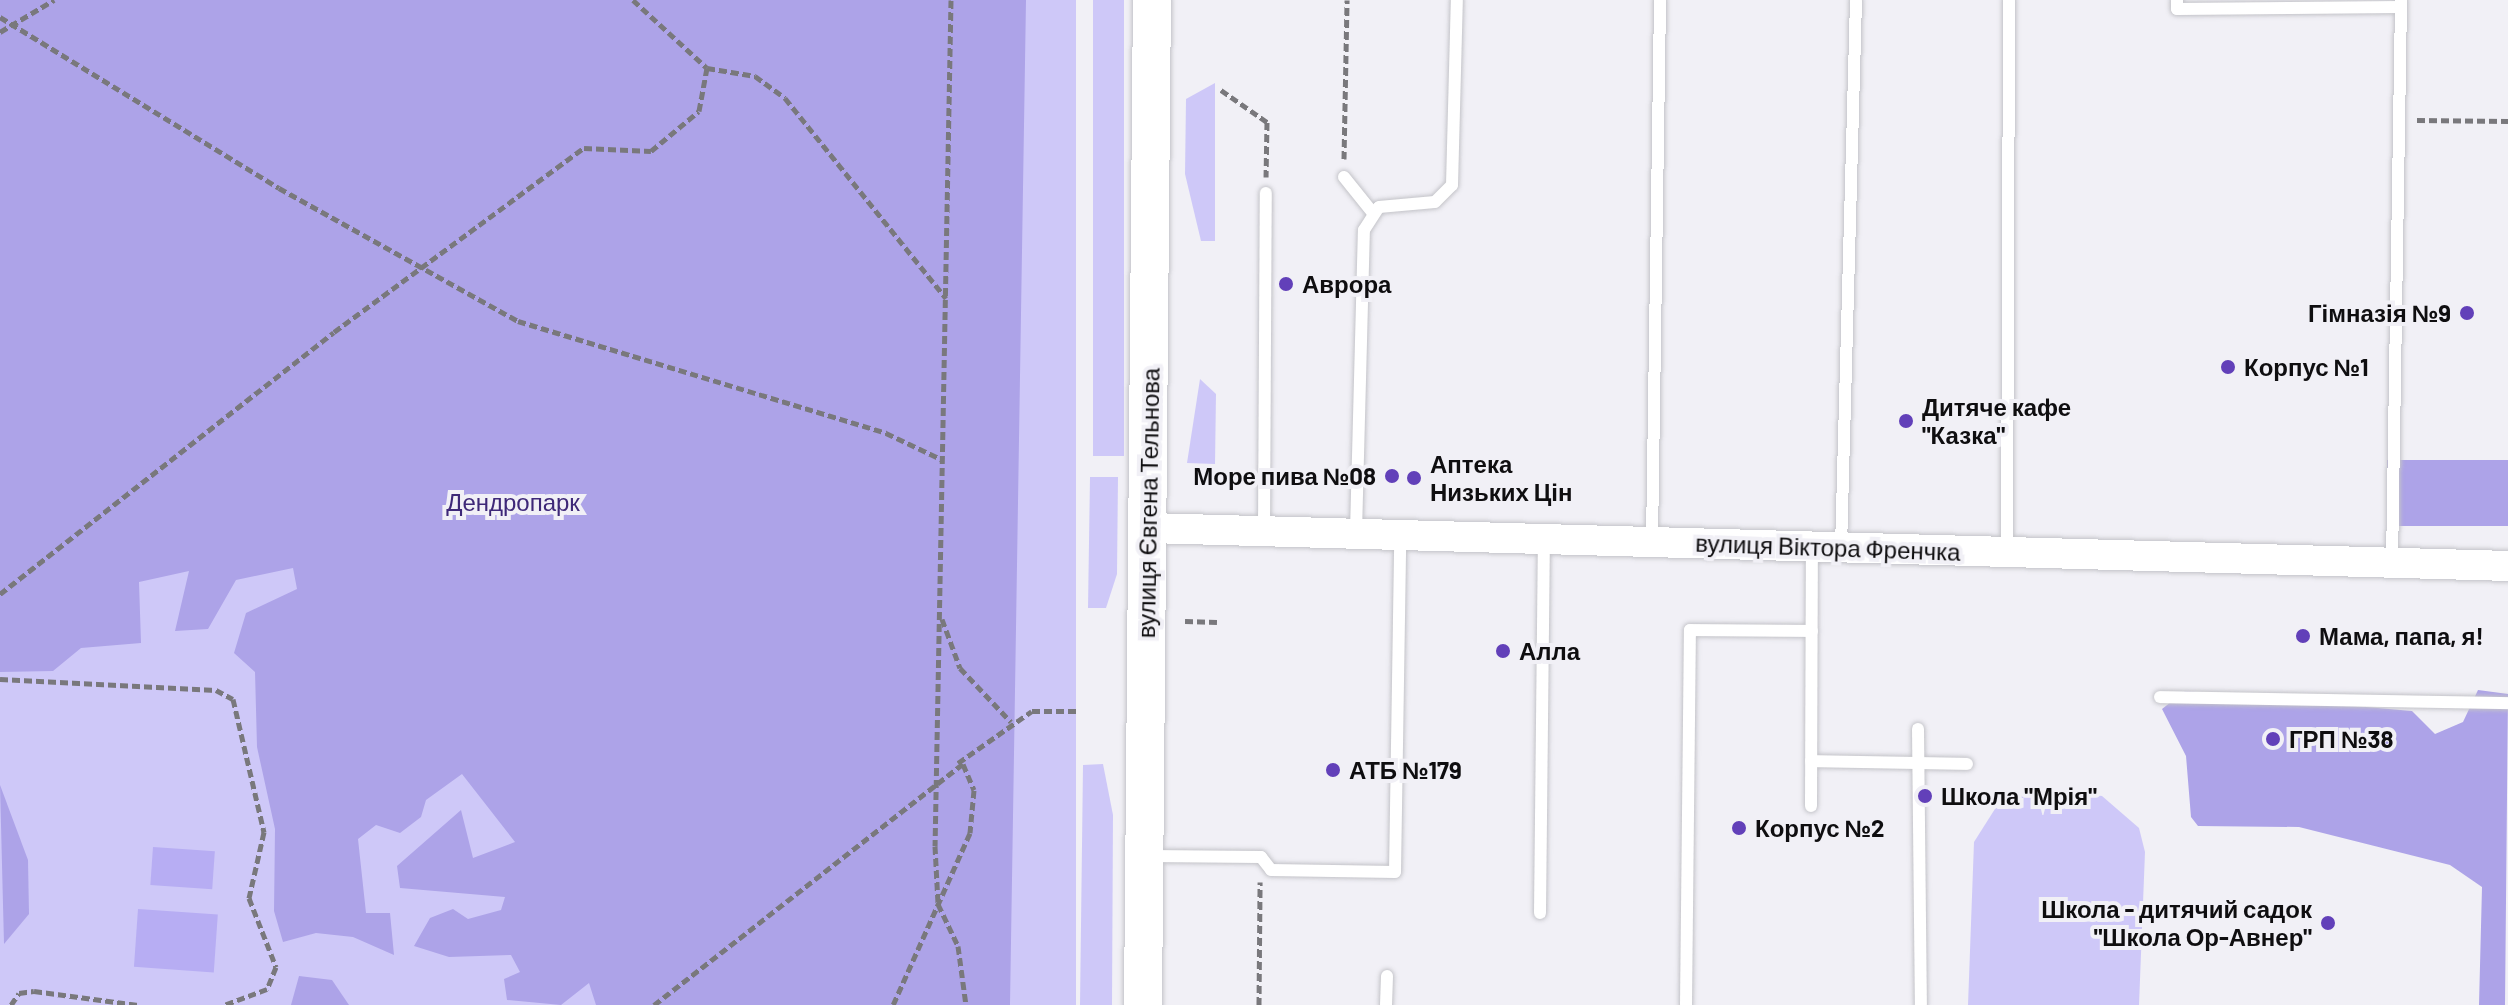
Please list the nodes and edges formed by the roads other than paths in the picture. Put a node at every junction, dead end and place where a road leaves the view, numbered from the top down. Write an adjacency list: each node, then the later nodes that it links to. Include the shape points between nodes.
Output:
1 (1152, 0): 12 (main road, вулиця Євгена Тельнова)
2 (1457, 0): 11 (lane, via 1452,185 1435,202)
3 (1660, 0): 17 (lane)
4 (1856, 0): 18 (lane)
5 (2009, 0): 19 (lane)
6 (2177, 0): 8 (lane, via 2177,9)
7 (2401, 3): 8 (lane); 20 (lane)
8 (2286, 4)
9 (1344, 177): 11 (lane)
10 (1266, 193): 13 (lane)
11 (1372, 212): 14 (lane, via 1364,230)
12 (1149, 528): 13 (street, вулиця Віктора Френчка); 30 (main road, вулиця Євгена Тельнова)
13 (1264, 530): 14 (street, вулиця Віктора Френчка)
14 (1356, 534): 15 (street, вулиця Віктора Френчка)
15 (1400, 536): 16 (street, вулиця Віктора Френчка); 30 (lane, via 1395,872 1271,870 1261,857)
16 (1544, 539): 17 (street, вулиця Віктора Френчка); 31 (lane)
17 (1652, 542): 18 (street, вулиця Віктора Френчка)
18 (1827, 547): 19 (street, вулиця Віктора Френчка); 22 (lane)
19 (2007, 552): 20 (street, вулиця Віктора Френчка)
20 (2392, 563): 21 (street, вулиця Віктора Френчка)
21 (2508, 566)
22 (1812, 631): 26 (lane); 35 (lane, via 1690,630)
23 (2160, 697): 24 (lane)
24 (2508, 703)
25 (1918, 729): 27 (lane)
26 (1811, 761): 27 (lane); 29 (lane)
27 (1917, 763): 28 (lane); 36 (lane, via 1924,776)
28 (1967, 764)
29 (1811, 806)
30 (1144, 856): 33 (main road, вулиця Євгена Тельнова)
31 (1540, 913)
32 (1387, 976): 34 (lane)
33 (1143, 1005)
34 (1386, 1005)
35 (1686, 1005)
36 (1921, 1005)

